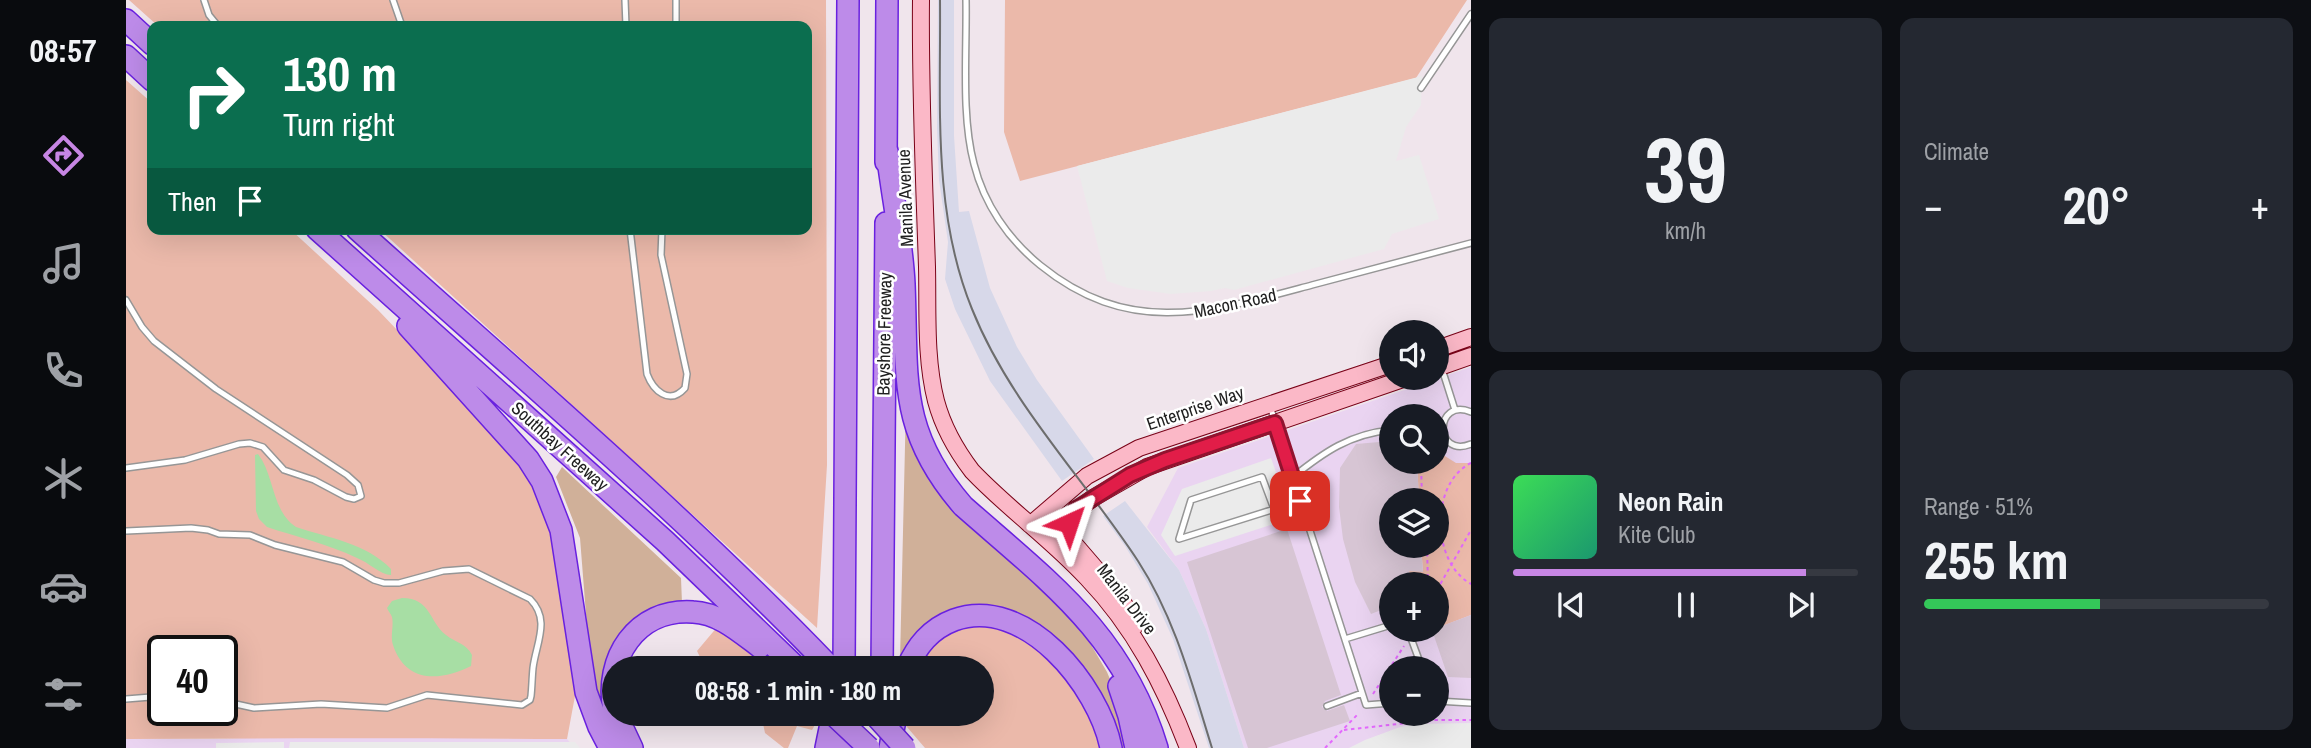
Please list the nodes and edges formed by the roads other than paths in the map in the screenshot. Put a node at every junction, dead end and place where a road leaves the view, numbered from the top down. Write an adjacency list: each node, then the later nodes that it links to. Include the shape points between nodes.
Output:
1 (204, 0): 11 (lane)
2 (393, 0): 12 (lane)
3 (625, 0): 13 (lane)
4 (676, 0): 14 (lane)
5 (848, 0): 58 (highway, Bayshore Freeway)
6 (887, 0): 19 (highway, Bayshore Freeway)
7 (921, 0): 40 (street, Manila Avenue, via 930,355 935,398)
8 (966, 0): 24 (lane, Macon Road, via 969,141 981,187 993,211 1027,254 1089,296 1161,314 1210,311)
9 (1471, 14): 18 (lane)
10 (126, 20): 15 (highway)
11 (214, 21)
12 (400, 21)
13 (626, 21)
14 (676, 21)
15 (147, 39)
16 (126, 56): 17 (highway)
17 (147, 75)
18 (1421, 88)
19 (887, 151): 50 (highway, via 904,282 906,375 920,439 937,473 963,506); 59 (highway, Bayshore Freeway)
20 (324, 235): 25 (highway, Southbay Freeway)
21 (364, 235): 57 (highway, Southbay Freeway)
22 (631, 235): 23 (lane, via 647,374 652,387 672,396 685,388 687,374 661,255)
23 (662, 235)
24 (1471, 243)
25 (352, 261): 56 (highway, Southbay Freeway, via 665,541); 77 (highway, via 528,459 542,481 561,530 586,692)
26 (126, 300): 43 (lane, via 154,341 216,389 347,475 361,495 354,499 284,470 263,447 250,443 185,460)
27 (1471, 337): 28 (street)
28 (1449, 345)
29 (1471, 356): 30 (street)
30 (1449, 364)
31 (1379, 368): 34 (street, Enterprise Way)
32 (1379, 387): 38 (street)
33 (1448, 390): 35 (lane)
34 (1269, 403): 38 (lane); 48 (street, Enterprise Way, via 1122,456 1080,481)
35 (1455, 410): 36 (lane); 37 (lane)
36 (1471, 412)
37 (1449, 415)
38 (1275, 423): 44 (lane); 46 (street, via 1147,467)
39 (1379, 431): 44 (lane, via 1326,451)
40 (948, 435): 48 (street, Manila Drive, via 972,471)
41 (1449, 442): 42 (lane, via 1464,447)
42 (1471, 444)
43 (126, 468)
44 (1293, 477): 45 (lane)
45 (1300, 501): 47 (lane); 52 (lane)
46 (1076, 509): 48 (street); 53 (street, via 1069,523 1072,541 1135,620)
47 (1274, 509): 47 (lane, via 1250,517 1179,539 1191,500 1262,477)
48 (1037, 530): 53 (street, Manila Drive, via 1096,587)
49 (126, 531): 66 (lane, via 191,528 250,535 343,562 384,583 469,569 538,607 542,625 531,696 522,705 445,695 419,696 387,708)
50 (1074, 605): 86 (highway, via 1121,692); 87 (highway, via 1127,675)
51 (1379, 629): 52 (lane)
52 (1345, 639): 61 (lane)
53 (1137, 642): 88 (street, Manila Drive, via 1168,696)
54 (618, 656): 55 (highway, via 640,628 657,618 694,611 734,627)
55 (770, 656)
56 (785, 656)
57 (827, 656)
58 (840, 656)
59 (882, 656)
60 (913, 656): 85 (highway, via 926,638 951,621 980,615 1005,620 1035,636 1076,673 1092,697)
61 (1362, 693): 67 (lane, via 1366,705); 68 (lane)
62 (147, 697): 63 (lane)
63 (126, 699)
64 (1449, 702): 65 (lane)
65 (1471, 703)
66 (238, 704)
67 (1379, 704)
68 (1327, 706)
69 (622, 726): 78 (highway)
70 (831, 726): 79 (highway)
71 (843, 726): 80 (highway)
72 (846, 726): 81 (highway, bridge)
73 (852, 726): 81 (highway, bridge)
74 (882, 726): 82 (highway)
75 (885, 726): 84 (highway, bridge)
76 (894, 726): 83 (highway)
77 (610, 748)
78 (632, 748)
79 (826, 748)
80 (845, 748)
81 (871, 748)
82 (881, 748)
83 (890, 748)
84 (905, 748)
85 (1111, 748)
86 (1136, 748)
87 (1157, 748)
88 (1188, 748)

